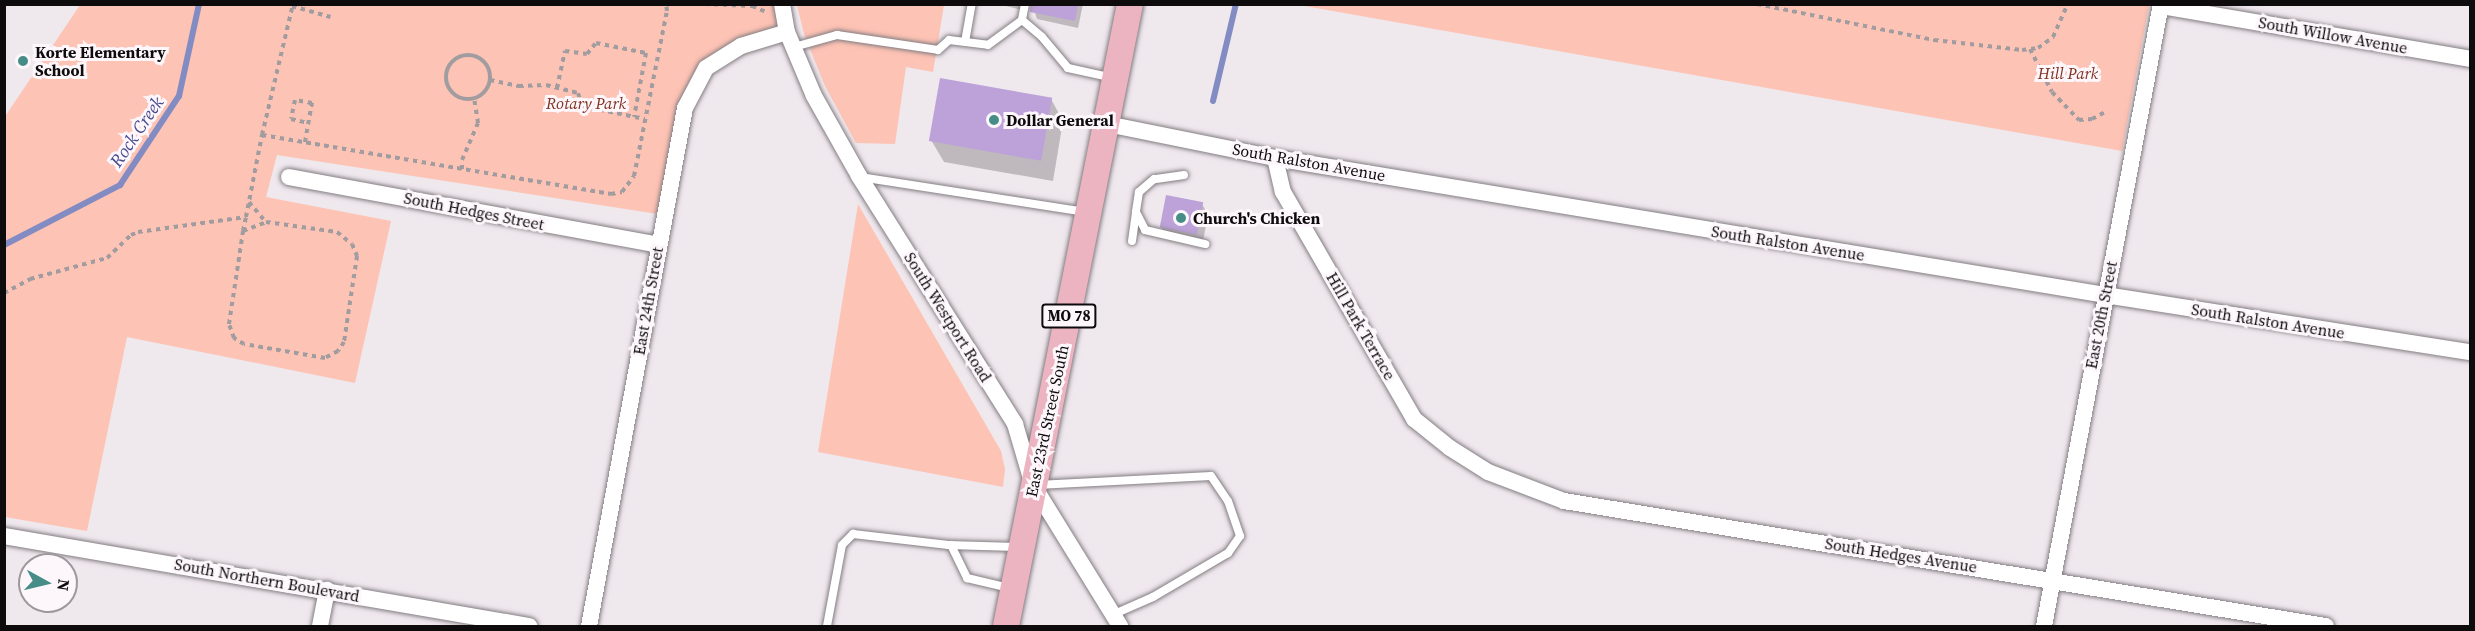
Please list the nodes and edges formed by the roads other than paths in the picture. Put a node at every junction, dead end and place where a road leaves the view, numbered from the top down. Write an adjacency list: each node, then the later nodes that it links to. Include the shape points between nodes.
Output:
1 (782, 4): 7 (street, South Westport Road)
2 (972, 4): 8 (lane)
3 (1025, 4): 6 (lane)
4 (1130, 4): 10 (main road, East 23rd Street South / MO 78)
5 (2161, 5): 9 (street, South Willow Avenue); 21 (street, East 20th Street)
6 (1022, 20): 8 (lane, via 988,45); 10 (lane, via 1068,68)
7 (786, 38): 8 (lane, via 837,35 938,50 950,40); 14 (street, South Westport Road); 20 (street, East 24th Street, via 741,46 706,68 685,108)
8 (965, 42)
9 (2470, 59)
10 (1116, 79): 11 (main road, East 23rd Street South / MO 78)
11 (1107, 124): 12 (street, South Ralston Avenue); 17 (main road, East 23rd Street South / MO 78)
12 (1275, 158): 21 (street, South Ralston Avenue); 23 (street, Hill Park Terrace, via 1283,192 1414,419)
13 (1184, 175): 16 (lane, via 1154,179 1139,192)
14 (859, 176): 17 (lane); 24 (street, South Westport Road, via 1015,424)
15 (289, 177): 20 (street, South Hedges Street)
16 (1136, 212): 18 (lane); 19 (lane, via 1145,230)
17 (1090, 213): 24 (main road, East 23rd Street South / MO 78)
18 (1132, 242)
19 (1205, 244)
20 (658, 245): 34 (street, East 24th Street)
21 (2105, 295): 22 (street, South Ralston Avenue); 28 (street, East 20th Street)
22 (2470, 352)
23 (1480, 467): 28 (street, South Hedges Avenue, via 1564,501)
24 (1034, 486): 27 (main road, East 23rd Street South / MO 78); 31 (street, South Westport Road); 31 (lane, via 1211,476 1228,501 1240,536 1228,553)
25 (4, 536): 30 (street, South Northern Boulevard)
26 (951, 545): 27 (lane); 29 (lane, via 967,578); 35 (lane, via 853,534 842,545)
27 (1021, 547): 29 (main road, East 23rd Street South / MO 78)
28 (2052, 580): 37 (street, East 20th Street); 38 (street, South Hedges Avenue)
29 (1013, 589): 36 (main road, East 23rd Street South / MO 78)
30 (327, 590): 32 (street, South Northern Boulevard); 33 (street)
31 (1116, 621)
32 (528, 626)
33 (320, 627)
34 (589, 627)
35 (826, 627)
36 (1006, 627)
37 (2044, 627)
38 (2326, 627)

